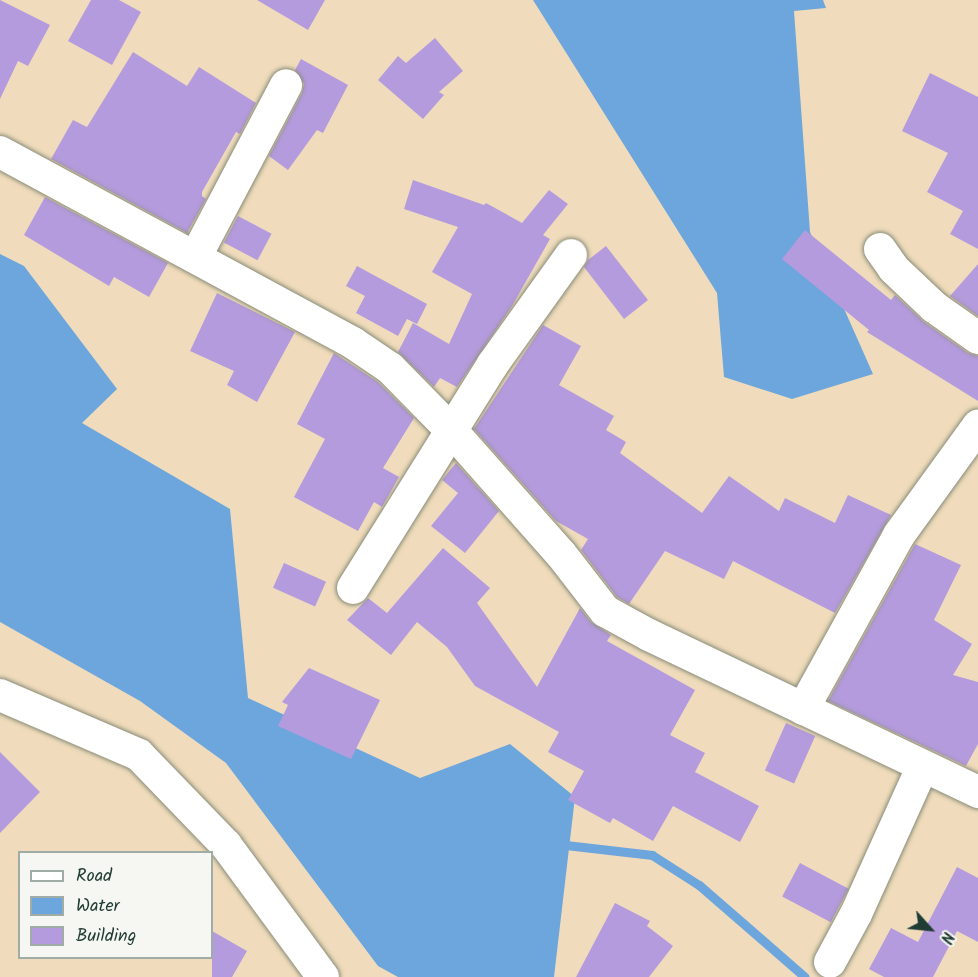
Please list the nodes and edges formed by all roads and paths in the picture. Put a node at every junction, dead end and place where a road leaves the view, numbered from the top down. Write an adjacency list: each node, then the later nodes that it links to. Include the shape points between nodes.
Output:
1 (286, 85): 5 (street)
2 (0, 152): 5 (street)
3 (880, 249): 6 (street, via 894,269 934,307)
4 (571, 255): 8 (street, via 493,363)
5 (196, 256): 8 (street, via 390,368)
6 (978, 338)
7 (978, 426): 11 (street, via 899,536)
8 (452, 431): 9 (street); 11 (street, via 605,610)
9 (353, 588)
10 (0, 695): 15 (street, via 139,755 226,845)
11 (803, 709): 12 (street)
12 (922, 768): 13 (street); 14 (street, via 856,915)
13 (978, 792)
14 (830, 962)
15 (323, 977)

